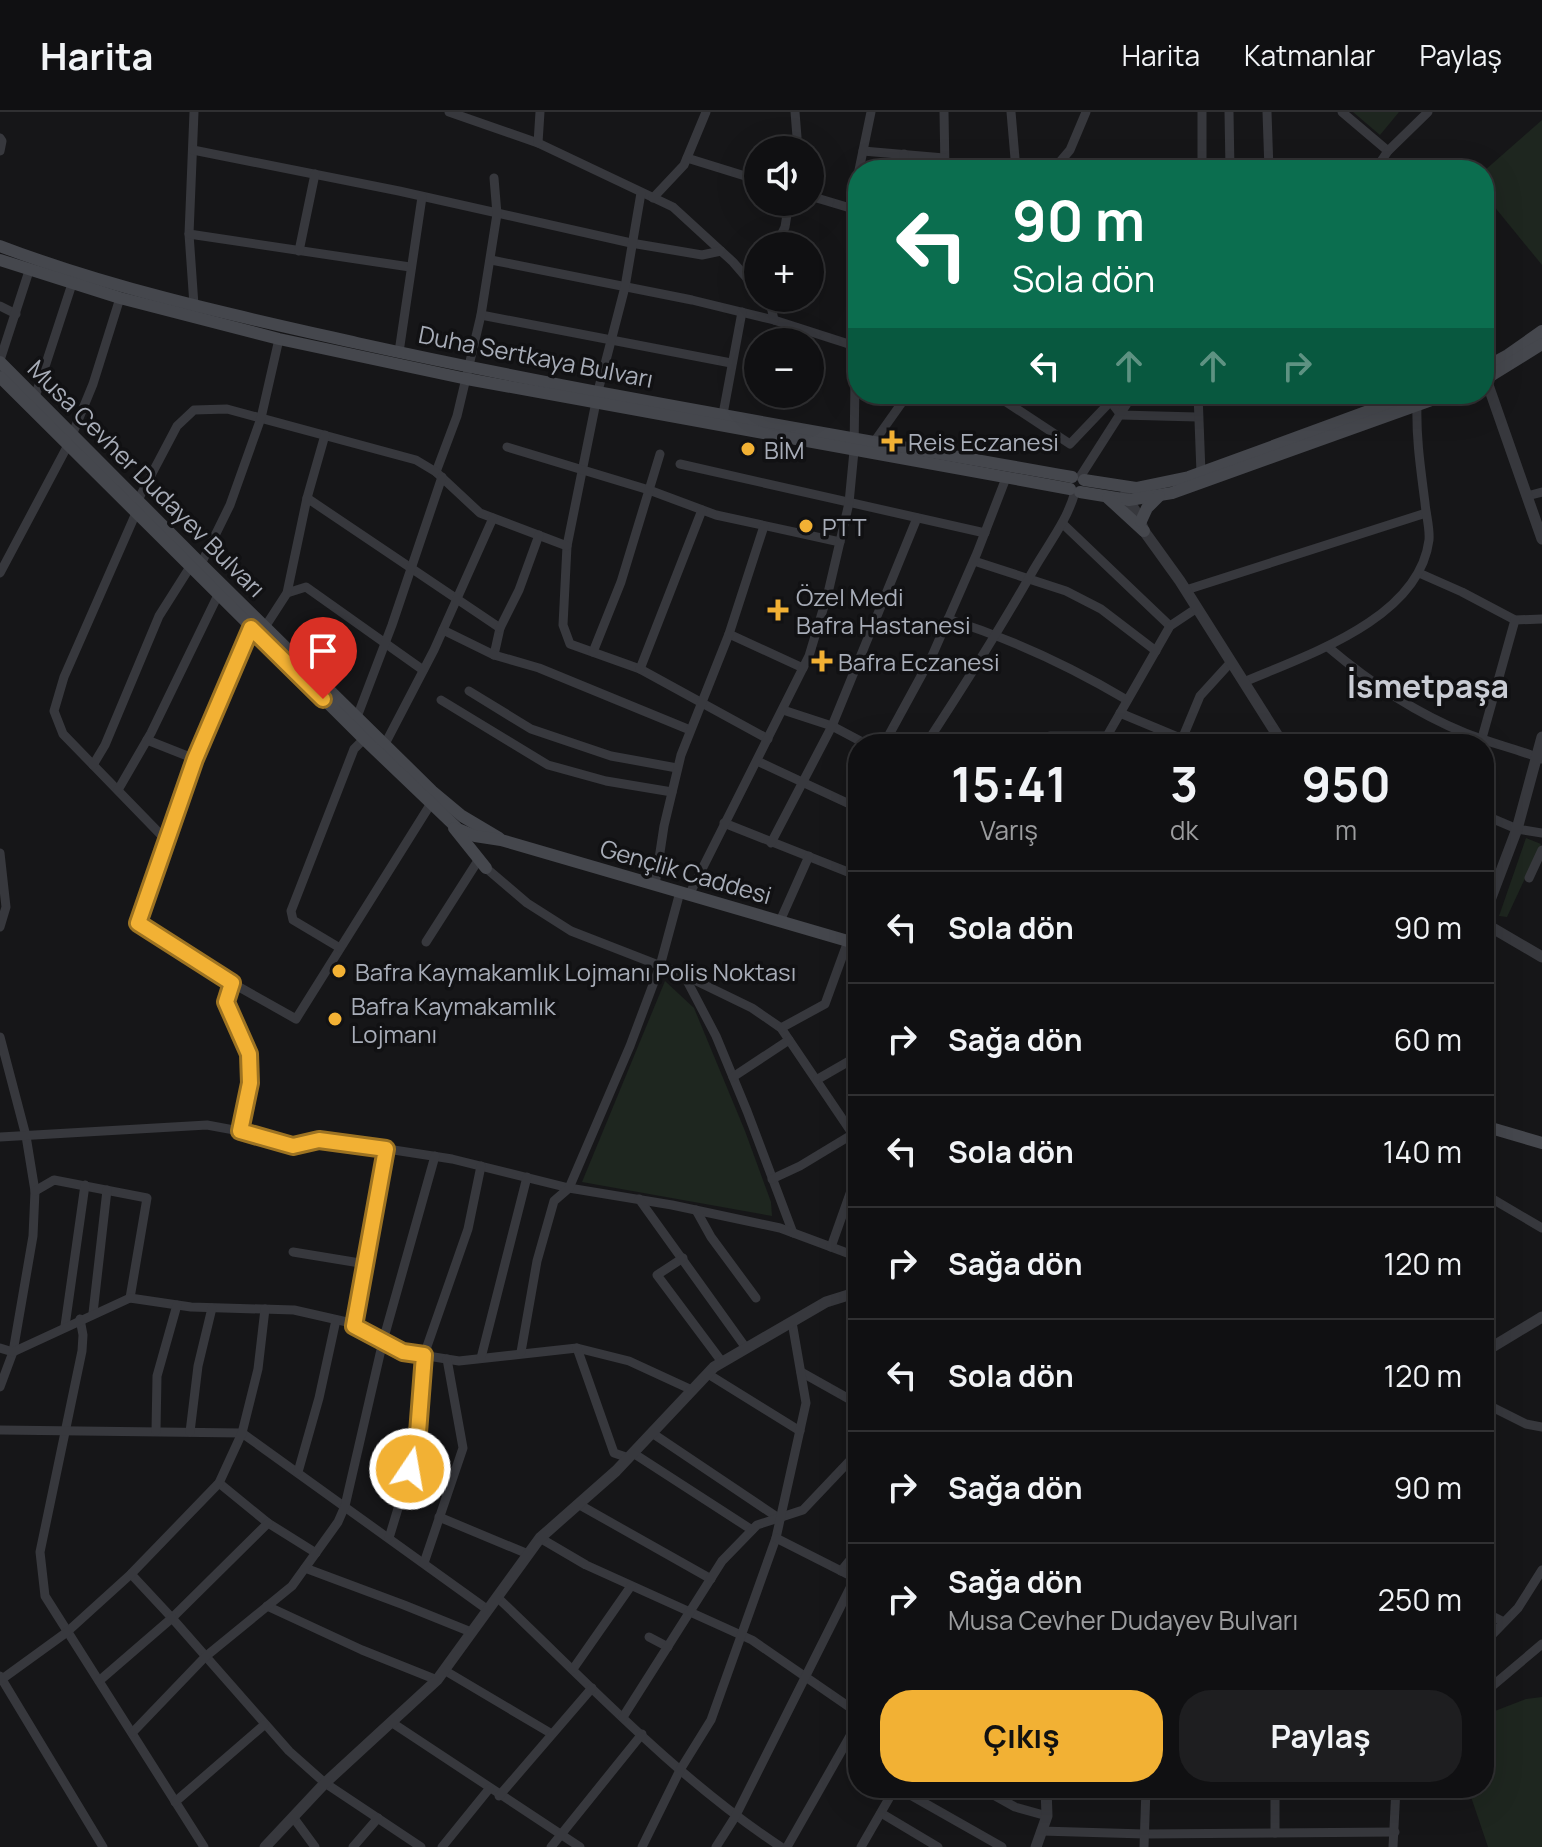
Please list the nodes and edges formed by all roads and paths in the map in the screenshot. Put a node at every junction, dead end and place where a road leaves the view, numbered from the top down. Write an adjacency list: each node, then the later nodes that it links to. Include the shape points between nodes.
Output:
1 (194, 112): 18 (street)
2 (449, 112): 17 (street)
3 (540, 112): 17 (street)
4 (706, 112): 23 (street)
5 (795, 112): 15 (street)
6 (871, 112): 20 (street)
7 (944, 112): 24 (street)
8 (1011, 112): 27 (street)
9 (1086, 112): 28 (street)
10 (1202, 112): 29 (street)
11 (1229, 112): 30 (street)
12 (1267, 112): 31 (street)
13 (1342, 112): 21 (street)
14 (1428, 112): 21 (street)
15 (797, 136)
16 (0, 138): 19 (street)
17 (538, 143): 36 (street)
18 (193, 150): 33 (street); 42 (street)
19 (0, 151)
20 (863, 151): 22 (street); 25 (street)
21 (1388, 151): 32 (street)
22 (904, 154): 24 (street); 26 (street)
23 (687, 158): 34 (street); 38 (street)
24 (944, 158)
25 (861, 160)
26 (904, 160)
27 (1015, 160)
28 (1062, 160)
29 (1202, 160)
30 (1230, 160)
31 (1269, 160)
32 (1382, 160)
33 (315, 174): 37 (street); 45 (street)
34 (744, 176)
35 (494, 178): 41 (street)
36 (641, 193): 38 (street); 43 (street)
37 (422, 197): 41 (street); 49 (street)
38 (653, 198): 46 (street, via 673,207)
39 (824, 200): 40 (street)
40 (848, 207)
41 (497, 214): 43 (street); 48 (street)
42 (189, 234): 45 (street); 55 (street)
43 (631, 243): 46 (street, via 702,255); 53 (street)
44 (0, 246): 54 (main road, Duha Sertkaya Bulvarı)
45 (299, 251): 49 (street)
46 (721, 251): 51 (street)
47 (0, 260): 50 (main road, Duha Sertkaya Bulvarı)
48 (491, 260): 53 (street); 60 (street)
49 (410, 267): 67 (street)
50 (29, 271): 52 (main road, Duha Sertkaya Bulvarı); 59 (street)
51 (744, 275)
52 (72, 284): 54 (main road, Duha Sertkaya Bulvarı); 75 (street)
53 (625, 287): 57 (street); 64 (street)
54 (122, 291): 55 (main road, Duha Sertkaya Bulvarı); 63 (main road, Duha Sertkaya Bulvarı); 92 (street)
55 (194, 305): 67 (main road, Duha Sertkaya Bulvarı)
56 (0, 306): 59 (street)
57 (742, 312): 61 (street); 69 (street)
58 (772, 312): 61 (street)
59 (16, 314): 68 (street)
60 (481, 315): 64 (street); 72 (street)
61 (774, 320): 65 (street)
62 (1542, 331): 70 (main road)
63 (279, 339): 72 (main road, Duha Sertkaya Bulvarı); 90 (street)
64 (611, 341): 69 (street); 74 (street)
65 (848, 344)
66 (1542, 344): 71 (main road)
67 (399, 352): 72 (main road, Duha Sertkaya Bulvarı)
68 (0, 361): 75 (main road, Musa Cevher Dudayev Bulvarı)
69 (731, 363): 87 (street)
70 (1494, 367)
71 (1494, 370)
72 (468, 374): 74 (main road, Duha Sertkaya Bulvarı); 100 (street)
73 (0, 377): 92 (main road, Musa Cevher Dudayev Bulvarı)
74 (597, 396): 87 (main road, Duha Sertkaya Bulvarı); 94 (main road, Duha Sertkaya Bulvarı); 98 (street)
75 (35, 397): 92 (main road, Musa Cevher Dudayev Bulvarı)
76 (1494, 403): 107 (street)
77 (855, 404): 94 (street)
78 (901, 404): 93 (street)
79 (1009, 404): 80 (street, via 1070,444)
80 (1103, 404)
81 (1113, 404): 88 (street)
82 (1127, 404): 88 (street)
83 (1198, 404): 89 (street)
84 (1399, 404): 99 (main road, Duha Sertkaya Bulvarı)
85 (1400, 404): 106 (main road)
86 (1412, 404): 114 (street)
87 (723, 414): 94 (main road, Duha Sertkaya Bulvarı)
88 (1121, 415): 89 (street); 102 (street)
89 (1197, 417): 99 (street)
90 (261, 418): 91 (street); 112 (street, via 227,409 194,410 177,426); 126 (street, via 230,505)
91 (325, 435): 100 (street, via 416,460); 108 (street)
92 (70, 439): 112 (main road, Musa Cevher Dudayev Bulvarı); 128 (street)
93 (874, 442): 94 (main road, Duha Sertkaya Bulvarı); 102 (main road, Duha Sertkaya Bulvarı)
94 (854, 445): 101 (main road, Duha Sertkaya Bulvarı); 111 (street)
95 (507, 447): 98 (street)
96 (660, 454): 104 (street)
97 (680, 464): 111 (street)
98 (581, 469): 104 (street); 124 (street)
99 (1201, 473): 103 (main road, Duha Sertkaya Bulvarı)
100 (439, 474): 115 (street, via 480,513); 127 (street)
101 (1006, 478): 102 (main road, Duha Sertkaya Bulvarı); 120 (street)
102 (1077, 484): 103 (main road, Duha Sertkaya Bulvarı); 109 (main road); 117 (street)
103 (1120, 487): 110 (street)
104 (649, 490): 113 (street); 149 (street)
105 (1542, 492): 107 (street)
106 (1159, 496): 110 (main road); 119 (main road, via 1147,508)
107 (1527, 496): 122 (street)
108 (307, 498): 127 (street); 132 (street)
109 (1108, 498): 110 (main road); 119 (main road)
110 (1129, 500): 119 (street)
111 (849, 503): 116 (street); 123 (street)
112 (137, 507): 126 (main road, Musa Cevher Dudayev Bulvarı); 183 (street, via 54,711 63,734)
113 (702, 510): 118 (street); 153 (street)
114 (1426, 513): 129 (street, via 1429,538); 131 (street)
115 (493, 518): 121 (street); 134 (street)
116 (917, 518): 120 (street); 163 (street)
117 (1063, 524): 130 (street); 139 (street)
118 (764, 526): 123 (street); 144 (street)
119 (1142, 526): 131 (street)
120 (985, 533): 125 (street)
121 (539, 535): 124 (street); 142 (street)
122 (1542, 539)
123 (840, 542): 152 (street)
124 (567, 546): 149 (street, via 563,625 570,644)
125 (974, 561): 130 (street); 136 (street)
126 (196, 566): 133 (main road, Musa Cevher Dudayev Bulvarı); 140 (main road, Musa Cevher Dudayev Bulvarı); 183 (street, via 159,616)
127 (409, 569): 134 (street); 146 (street)
128 (0, 573)
129 (1419, 573): 138 (street); 147 (street, via 1370,621)
130 (1028, 579): 145 (street); 148 (street, via 1101,609)
131 (1186, 590): 135 (street)
132 (287, 593): 140 (street); 146 (street, via 306,587)
133 (218, 595): 141 (main road, Musa Cevher Dudayev Bulvarı); 177 (street)
134 (459, 598): 142 (street); 143 (street)
135 (1197, 608): 139 (street); 151 (street)
136 (948, 619): 145 (street); 166 (street)
137 (1542, 619): 138 (street)
138 (1515, 620): 173 (street)
139 (1170, 626): 148 (street)
140 (265, 627): 162 (main road, Musa Cevher Dudayev Bulvarı)
141 (251, 628): 175 (main road, Musa Cevher Dudayev Bulvarı); 181 (street)
142 (500, 628): 150 (street)
143 (443, 630): 150 (street); 154 (street)
144 (729, 634): 152 (street); 159 (street)
145 (997, 634): 158 (street); 167 (street)
146 (384, 642): 154 (street); 162 (street)
147 (1328, 647): 155 (street); 172 (street, via 1399,698)
148 (1156, 651): 158 (street)
149 (593, 652): 153 (street)
150 (494, 655): 164 (street)
151 (1231, 662): 155 (street); 170 (street, via 1200,696)
152 (803, 668): 160 (street)
153 (640, 669): 159 (street)
154 (423, 670): 179 (street)
155 (1244, 682): 171 (street)
156 (469, 691): 184 (street, via 531,729 611,756)
157 (441, 700): 187 (street, via 548,765)
158 (1127, 700): 161 (street)
159 (700, 701): 164 (street); 176 (street)
160 (783, 710): 163 (street); 176 (street)
161 (1120, 713): 168 (street); 169 (street)
162 (357, 717): 179 (main road, Musa Cevher Dudayev Bulvarı)
163 (832, 726): 165 (street); 185 (street)
164 (690, 730): 184 (street)
165 (848, 734)
166 (889, 734)
167 (932, 734)
168 (1108, 734)
169 (1165, 734)
170 (1183, 734)
171 (1277, 734)
172 (1469, 734)
173 (1483, 734)
174 (1542, 737): 180 (street)
175 (364, 739): 189 (main road, Musa Cevher Dudayev Bulvarı); 213 (street, via 354,749 291,911 293,920)
176 (768, 739): 182 (street)
177 (147, 740): 181 (street); 186 (street)
178 (1494, 742): 180 (street)
179 (385, 744): 194 (main road, Musa Cevher Dudayev Bulvarı)
180 (1539, 758): 193 (street)
181 (195, 759): 196 (street)
182 (757, 761): 185 (street); 192 (street)
183 (93, 765): 186 (street)
184 (677, 768): 187 (street)
185 (804, 782): 188 (street); 198 (street)
186 (118, 790): 196 (street)
187 (672, 792): 205 (street)
188 (848, 803)
189 (430, 805): 191 (main road, Musa Cevher Dudayev Bulvarı); 213 (street)
190 (1494, 819): 193 (street)
191 (449, 823): 194 (main road, Musa Cevher Dudayev Bulvarı); 202 (main road, Musa Cevher Dudayev Bulvarı)
192 (724, 823): 198 (street); 207 (street)
193 (1517, 829): 195 (street); 206 (street)
194 (474, 830): 197 (main road, Musa Cevher Dudayev Bulvarı); 202 (main road)
195 (1542, 833)
196 (165, 839): 218 (street, via 138,923)
197 (501, 840): 202 (main road, via 489,846); 205 (main road, Gençlik Caddesi)
198 (771, 843): 201 (street)
199 (1542, 850): 204 (street)
200 (0, 853): 209 (street, via 6,898)
201 (809, 856): 203 (street); 208 (street)
202 (483, 864): 212 (street); 216 (street, via 527,903 571,931)
203 (848, 872)
204 (1529, 878)
205 (655, 885): 207 (main road, Gençlik Caddesi)
206 (1494, 890)
207 (684, 893): 208 (main road, Gençlik Caddesi); 216 (street)
208 (780, 921): 211 (main road, Gençlik Caddesi)
209 (0, 927)
210 (1494, 929): 215 (street)
211 (848, 941)
212 (426, 942)
213 (340, 948): 218 (street, via 296,1019)
214 (848, 954): 219 (street, via 825,1004)
215 (1542, 957)
216 (660, 966): 217 (street); 238 (street)
217 (684, 975): 219 (street); 223 (street)
218 (232, 983): 227 (street, via 226,1002 249,1054 250,1083)
219 (781, 1028): 221 (street)
220 (0, 1037): 228 (street)
221 (789, 1040): 223 (street); 224 (street)
222 (848, 1062): 224 (street)
223 (733, 1077): 236 (street)
224 (818, 1079): 225 (street)
225 (848, 1126)
226 (1494, 1129): 231 (main road)
227 (240, 1131): 228 (street, via 207,1125); 232 (street, via 293,1146 319,1140)
228 (26, 1136): 229 (street); 240 (street)
229 (0, 1137)
230 (848, 1142): 236 (street)
231 (1542, 1143)
232 (386, 1149): 233 (street); 251 (street)
233 (435, 1156): 234 (street); 265 (street)
234 (481, 1166): 235 (street); 272 (street, via 468,1229)
235 (527, 1177): 238 (street); 273 (street)
236 (772, 1179): 246 (street)
237 (85, 1185): 239 (street); 240 (street, via 54,1180); 263 (street)
238 (569, 1188): 241 (street); 271 (street, via 554,1201)
239 (107, 1190): 253 (street, via 147,1198); 258 (street)
240 (35, 1191): 270 (street, via 33,1236)
241 (639, 1199): 244 (street); 250 (street)
242 (848, 1199): 247 (street)
243 (1494, 1200): 245 (street)
244 (696, 1210): 246 (street); 254 (street)
245 (1542, 1228)
246 (793, 1233): 247 (street)
247 (831, 1247): 249 (street)
248 (293, 1252): 251 (street)
249 (848, 1253)
250 (683, 1258): 269 (street); 275 (street, via 657,1275)
251 (366, 1264): 264 (street)
252 (848, 1295): 262 (street)
253 (130, 1298): 255 (street); 258 (street)
254 (756, 1298)
255 (177, 1305): 256 (street); 285 (street, via 157,1376)
256 (212, 1308): 257 (street); 287 (street)
257 (265, 1309): 261 (street); 288 (street, via 258,1369)
258 (93, 1313): 260 (street)
259 (1542, 1317): 266 (street)
260 (80, 1319): 263 (street); 284 (street, via 82,1351)
261 (336, 1320): 264 (street); 292 (street)
262 (792, 1322): 269 (street); 276 (street)
263 (65, 1326): 270 (street)
264 (354, 1326): 265 (street)
265 (383, 1341): 272 (street); 295 (street)
266 (1494, 1346)
267 (0, 1348): 270 (street)
268 (577, 1348): 271 (street); 279 (street, via 629,1361); 290 (street, via 614,1453)
269 (746, 1348): 275 (street)
270 (13, 1352): 278 (street)
271 (521, 1352): 273 (street)
272 (424, 1355): 274 (street); 300 (street, via 417,1446)
273 (481, 1358): 274 (street)
274 (447, 1359): 296 (street, via 463,1448)
275 (722, 1362): 277 (street)
276 (801, 1372): 280 (street); 286 (street, via 806,1403)
277 (708, 1374): 279 (street); 286 (street)
278 (0, 1387)
279 (692, 1390): 289 (street)
280 (848, 1398)
281 (1494, 1408): 282 (street)
282 (1542, 1427)
283 (0, 1430): 284 (street)
284 (65, 1431): 285 (street); 322 (street, via 40,1552 45,1596)
285 (156, 1431): 287 (street)
286 (800, 1431): 297 (street)
287 (190, 1432): 288 (street)
288 (242, 1433): 292 (street); 293 (street)
289 (652, 1433): 290 (street); 297 (street)
290 (631, 1456): 294 (street); 299 (street)
291 (848, 1463): 297 (street, via 803,1510)
292 (298, 1472): 295 (street)
293 (219, 1483): 298 (street); 310 (street)
294 (578, 1504): 301 (street); 312 (street)
295 (345, 1506): 300 (street); 303 (street)
296 (439, 1517): 304 (street); 306 (street)
297 (780, 1519): 299 (street); 302 (street)
298 (268, 1523): 303 (street); 320 (street)
299 (752, 1530): 312 (street)
300 (389, 1538): 306 (street)
301 (540, 1538): 304 (street); 313 (street)
302 (776, 1538): 309 (street); 325 (street)
303 (316, 1553): 307 (street)
304 (528, 1554): 315 (street)
305 (848, 1562): 309 (street)
306 (424, 1563): 317 (street)
307 (305, 1568): 316 (street); 323 (street)
308 (1542, 1570): 321 (street)
309 (841, 1571): 311 (street)
310 (131, 1574): 320 (street); 322 (street)
311 (848, 1574)
312 (711, 1579): 318 (street)
313 (631, 1586): 318 (street); 330 (street)
314 (848, 1596): 332 (street)
315 (497, 1597): 317 (street); 330 (street)
316 (267, 1606): 329 (street); 331 (street, via 362,1650)
317 (488, 1610): 323 (street)
318 (690, 1613): 325 (street); 328 (street)
319 (1494, 1617): 321 (street)
320 (172, 1618): 329 (street); 334 (street)
321 (1504, 1622): 324 (street)
322 (67, 1632): 333 (street); 334 (street)
323 (471, 1632): 331 (street)
324 (1494, 1632)
325 (743, 1636): 332 (street); 345 (street, via 711,1720)
326 (649, 1637): 328 (street)
327 (1542, 1644): 335 (street)
328 (668, 1647): 338 (street)
329 (205, 1657): 340 (street); 341 (street)
330 (573, 1669): 336 (street)
331 (441, 1675): 339 (street); 342 (street)
332 (804, 1677): 337 (street); 360 (street)
333 (1, 1678): 368 (street)
334 (99, 1681): 341 (street)
335 (1494, 1685)
336 (592, 1688): 338 (street); 342 (street)
337 (848, 1706)
338 (623, 1717): 343 (street)
339 (391, 1722): 346 (street); 347 (street)
340 (264, 1725): 346 (street); 356 (street)
341 (133, 1732): 356 (street)
342 (552, 1734): 348 (street)
343 (642, 1734): 345 (street); 366 (street)
344 (848, 1740): 379 (street)
345 (680, 1770): 360 (street); 376 (street)
346 (325, 1783): 359 (street); 361 (street)
347 (489, 1789): 348 (street); 373 (street)
348 (499, 1796): 366 (street)
349 (891, 1798): 357 (street)
350 (915, 1798): 382 (street)
351 (999, 1798): 358 (street)
352 (1046, 1798): 358 (street)
353 (1146, 1798): 365 (street)
354 (1275, 1798): 364 (street)
355 (1396, 1798): 363 (street)
356 (175, 1802): 369 (street)
357 (881, 1813): 380 (street); 381 (street)
358 (1047, 1816): 362 (street)
359 (293, 1817): 367 (street); 370 (street)
360 (735, 1817): 377 (street); 378 (street)
361 (378, 1818): 371 (street); 372 (street)
362 (1041, 1831): 365 (street); 383 (street)
363 (1395, 1832): 364 (street); 385 (street)
364 (1275, 1833): 365 (street)
365 (1145, 1834): 384 (street)
366 (561, 1835): 374 (street); 375 (street)
367 (272, 1844)
368 (103, 1847)
369 (204, 1847)
370 (315, 1847)
371 (353, 1847)
372 (421, 1847)
373 (442, 1847)
374 (551, 1847)
375 (580, 1847)
376 (642, 1847)
377 (716, 1847)
378 (781, 1847)
379 (787, 1847)
380 (861, 1847)
381 (938, 1847)
382 (1002, 1847)
383 (1036, 1847)
384 (1144, 1847)
385 (1393, 1847)

